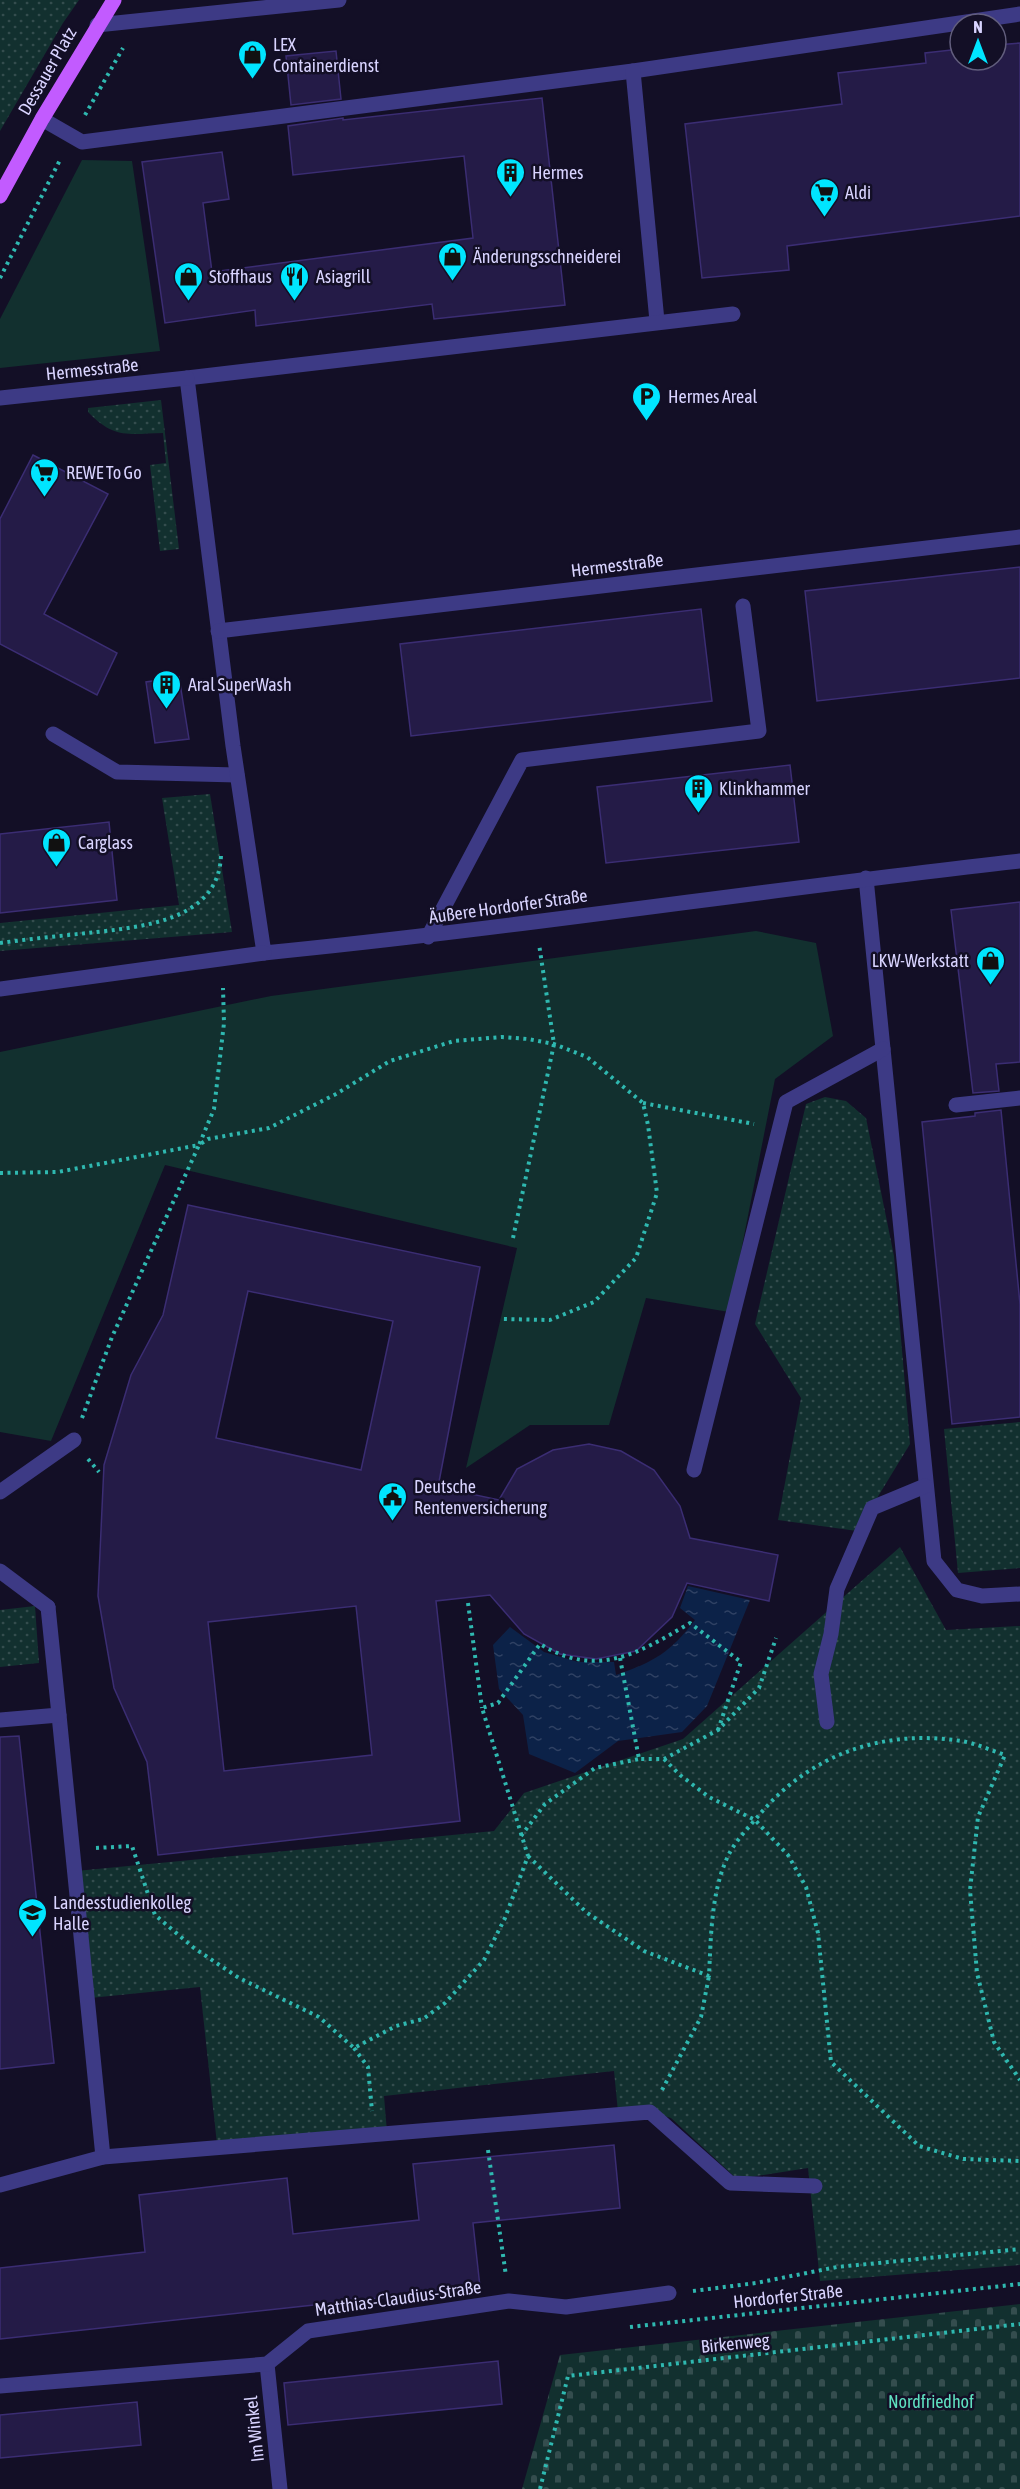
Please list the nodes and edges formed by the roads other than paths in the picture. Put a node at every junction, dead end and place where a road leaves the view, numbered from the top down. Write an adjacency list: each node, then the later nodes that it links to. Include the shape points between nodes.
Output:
1 (114, 0): 4 (main road, Dessauer Platz)
2 (339, 0): 4 (street)
3 (1020, 14): 5 (street)
4 (97, 25): 6 (main road, Dessauer Platz)
5 (633, 71): 6 (street, via 82,142); 9 (street)
6 (42, 119): 7 (main road, Dessauer Platz)
7 (0, 196)
8 (733, 314): 9 (street, Hermesstraße)
9 (657, 321): 10 (street, Hermesstraße)
10 (187, 378): 11 (street, Hermesstraße); 14 (street)
11 (0, 398)
12 (1020, 537): 14 (street, Hermesstraße)
13 (743, 606): 19 (street, via 759,731 522,760)
14 (218, 632): 16 (street)
15 (53, 734): 16 (street, via 117,772)
16 (237, 775): 20 (street)
17 (1020, 861): 18 (street, Äußere Hordorfer Straße)
18 (866, 878): 19 (street, Äußere Hordorfer Straße); 22 (street)
19 (429, 937): 20 (street, Äußere Hordorfer Straße)
20 (264, 953): 21 (street, Äußere Hordorfer Straße)
21 (0, 989)
22 (883, 1049): 26 (street, via 786,1102); 27 (street)
23 (1020, 1098): 24 (street)
24 (956, 1105)
25 (74, 1440): 28 (street)
26 (694, 1470)
27 (925, 1486): 30 (street, via 934,1561 957,1590 982,1596); 33 (street, via 872,1508 837,1589 821,1674)
28 (0, 1492)
29 (0, 1571): 31 (street, via 48,1607)
30 (1020, 1594)
31 (59, 1715): 32 (street); 34 (street)
32 (0, 1720)
33 (827, 1722)
34 (103, 2157): 35 (street); 36 (street, via 650,2112 730,2183)
35 (0, 2185)
36 (815, 2186)
37 (669, 2293): 38 (street, Matthias-Claudius-Straße, via 566,2307 509,2301 308,2331)
38 (267, 2364): 39 (street); 40 (street, Im Winkel)
39 (0, 2386)
40 (280, 2489)

